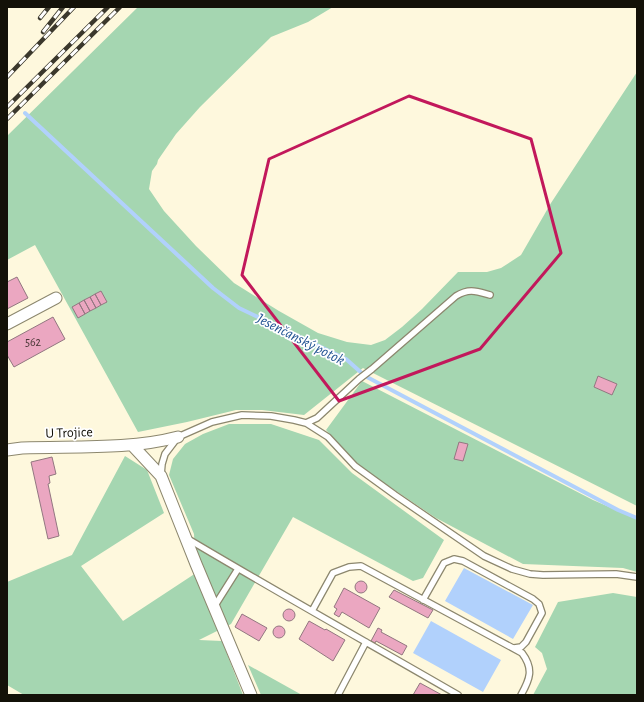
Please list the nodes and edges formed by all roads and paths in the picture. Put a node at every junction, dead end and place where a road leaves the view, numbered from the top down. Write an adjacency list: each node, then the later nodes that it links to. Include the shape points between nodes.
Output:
1 (490, 295): 4 (lane, via 469,291 460,293 317,418)
2 (56, 298): 3 (street)
3 (7, 324)
4 (306, 423): 5 (lane, via 271,416 242,415 212,422); 11 (lane, via 328,437 355,466 484,556 530,574 616,574)
5 (178, 437): 6 (street, U Trojice); 8 (lane, via 165,454)
6 (132, 445): 7 (street, U Trojice); 8 (street)
7 (7, 450)
8 (160, 476): 9 (street)
9 (185, 537): 10 (lane); 13 (street)
10 (238, 569): 13 (lane); 14 (lane)
11 (637, 577)
12 (423, 600): 14 (lane, via 361,566 349,567 333,573); 16 (lane); 16 (lane, via 444,563 454,559 463,561 539,604 542,613 526,642 521,647)
13 (214, 608): 17 (street)
14 (312, 610): 15 (lane)
15 (366, 642): 18 (lane); 19 (lane)
16 (514, 648): 20 (lane, via 528,661 530,671)
17 (251, 695)
18 (338, 695)
19 (458, 695)
20 (521, 695)

